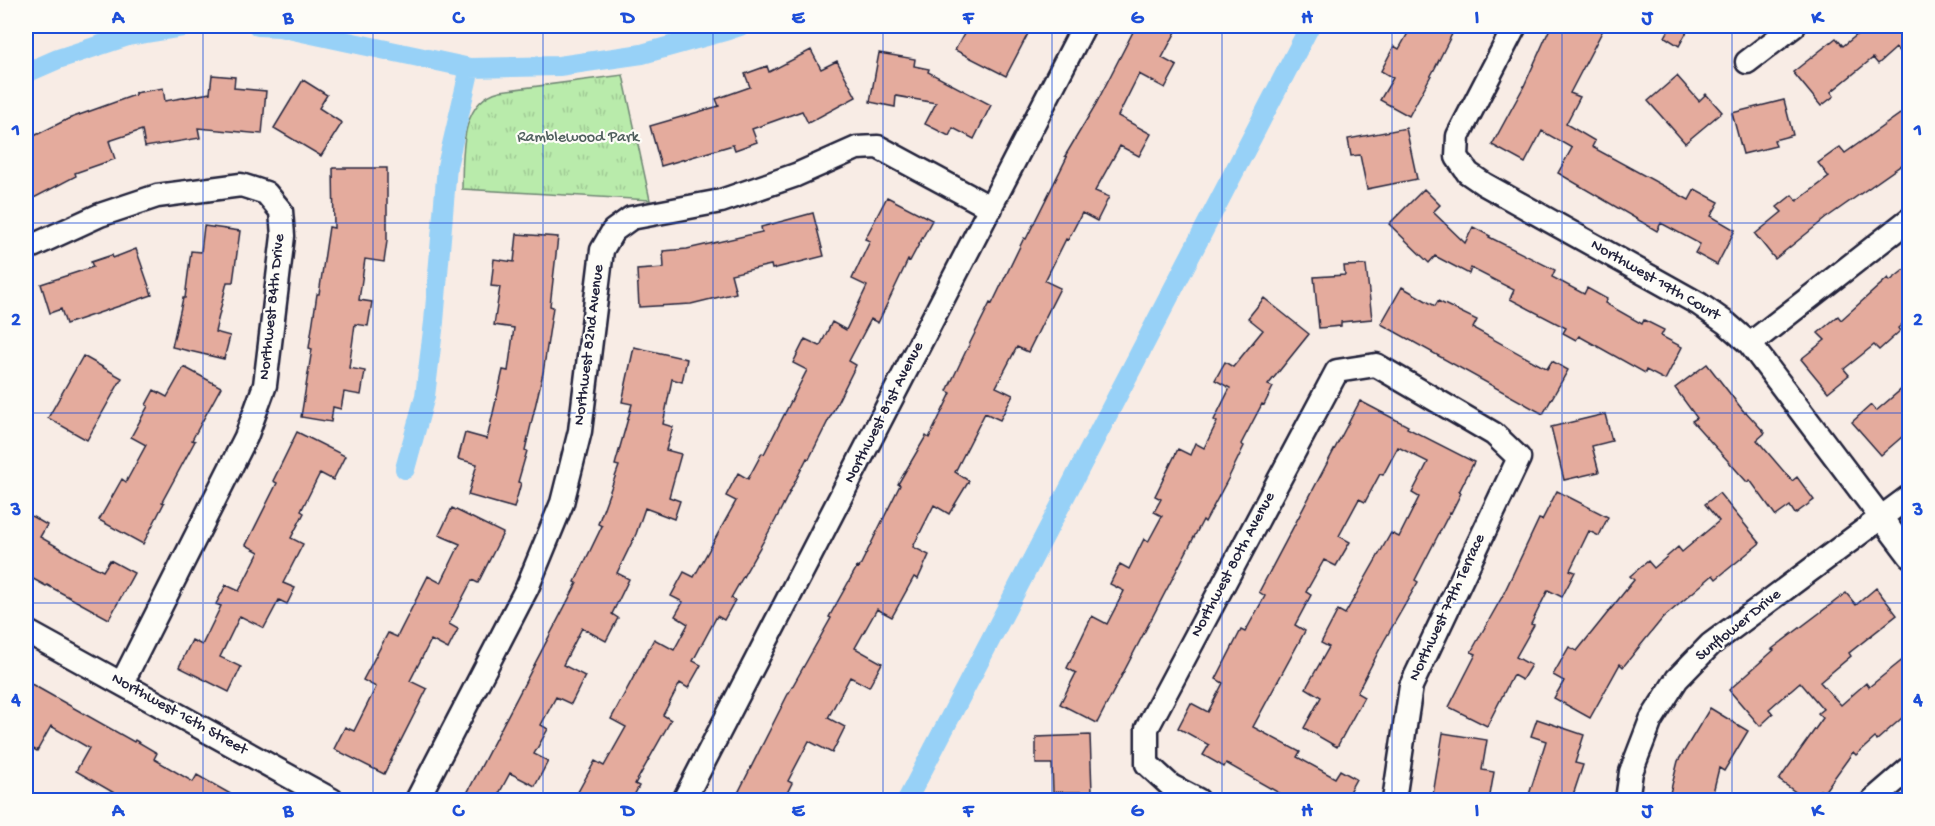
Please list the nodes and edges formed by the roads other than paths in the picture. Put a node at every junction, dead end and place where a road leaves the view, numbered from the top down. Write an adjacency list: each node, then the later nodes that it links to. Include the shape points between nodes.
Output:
1 (1084, 26): 5 (street, Northwest 81st Avenue)
2 (1515, 26): 8 (street, Northwest 19th Court, via 1458,136 1457,157 1468,173 1699,304)
3 (1794, 26): 4 (street)
4 (1747, 62)
5 (991, 208): 17 (street, Northwest 82nd Avenue, via 878,147 857,148 732,197 631,218 613,231 602,250 580,431 562,503 527,588); 18 (street, Northwest 81st Avenue)
6 (1910, 219): 8 (street)
7 (26, 249): 14 (street, Northwest 84th Drive, via 100,215 157,196 241,185 266,193 281,211 283,236 265,385 246,437)
8 (1750, 344): 11 (street, Northwest 19th Court)
9 (1519, 458): 19 (street, Northwest 80th Avenue, via 1494,434 1376,365 1337,371 1147,728 1147,764 1171,786); 20 (street, Northwest 79th Terrace, via 1411,686)
10 (1910, 496): 11 (street, Sunflower Drive)
11 (1880, 519): 12 (street, Northwest 19th Court); 21 (street, Sunflower Drive, via 1711,645 1677,679 1651,720 1631,772)
12 (1910, 556)
13 (26, 631): 14 (street, Northwest 16th Street)
14 (122, 683): 16 (street, Northwest 16th Street)
15 (1910, 768): 22 (street)
16 (332, 801)
17 (417, 801)
18 (684, 801)
19 (1198, 801)
20 (1394, 801)
21 (1628, 801)
22 (1873, 801)

